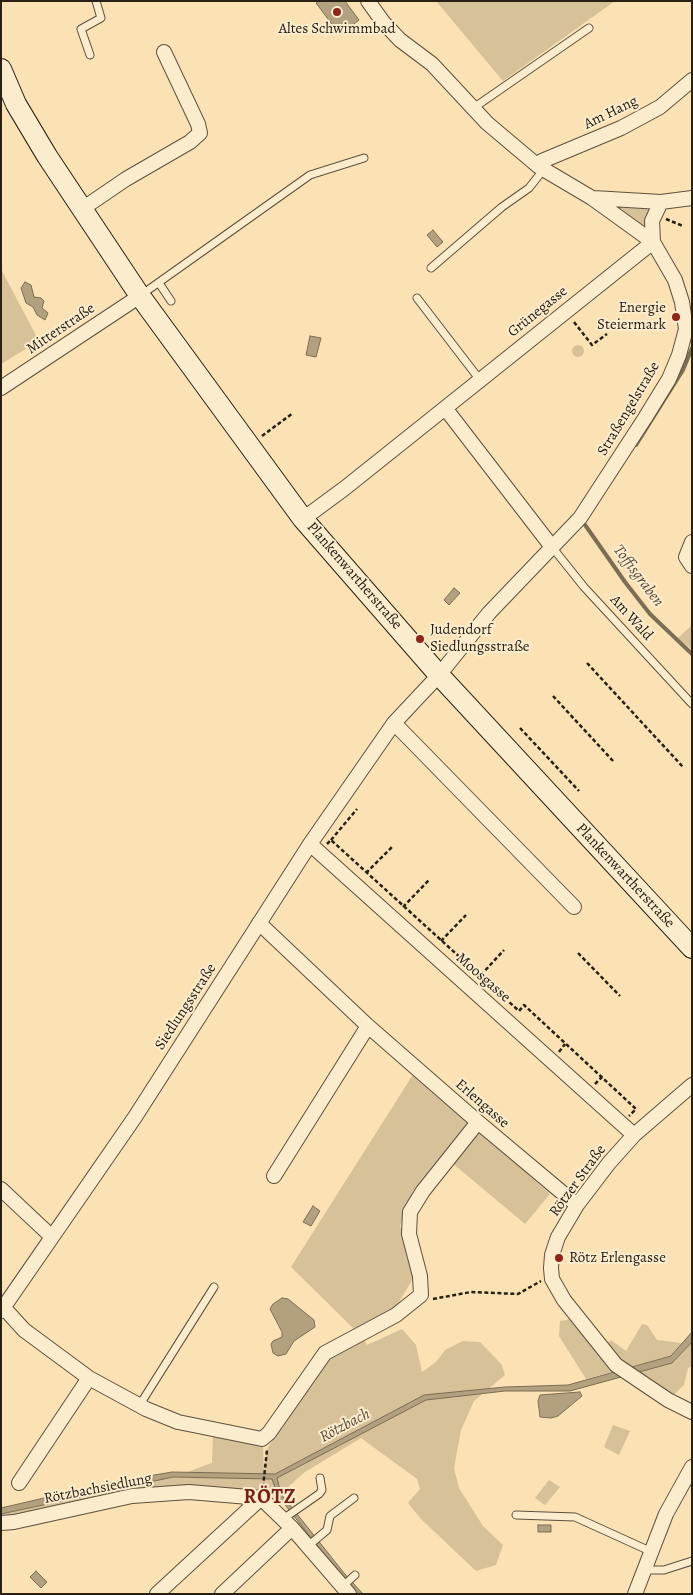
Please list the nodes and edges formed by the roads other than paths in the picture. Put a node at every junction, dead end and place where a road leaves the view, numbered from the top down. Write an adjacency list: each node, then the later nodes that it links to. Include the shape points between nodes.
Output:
1 (96, 1): 5 (lane, via 101,18 81,29)
2 (368, 1): 8 (street, Straßengelstraße, via 382,22 432,64)
3 (589, 28): 8 (lane)
4 (164, 52): 14 (street, via 198,124 198,137)
5 (90, 55)
6 (1, 69): 14 (main road, Plankenwartherstraße, via 31,131)
7 (692, 80): 10 (street, Am Hang, via 660,107 621,128 542,161)
8 (472, 109): 10 (street, Straßengelstraße)
9 (364, 158): 17 (lane, via 310,175)
10 (541, 168): 11 (street, Straßengelstraße); 16 (lane, via 529,188)
11 (592, 198): 13 (street); 15 (street, Straßengelstraße)
12 (692, 198): 13 (street)
13 (661, 202): 15 (street, via 652,221)
14 (82, 209): 18 (main road, Plankenwartherstraße)
15 (653, 242): 21 (street, Straßengelstraße, via 675,280); 22 (street, Grünegasse)
16 (431, 268)
17 (159, 283): 18 (lane); 20 (lane)
18 (140, 296): 23 (street, Mitterstraße); 25 (main road, Plankenwartherstraße)
19 (417, 298): 22 (lane)
20 (171, 301)
21 (689, 332): 27 (street, Straßengelstraße, via 669,379 645,418 580,518)
22 (480, 380): 24 (street, Grünegasse)
23 (1, 388)
24 (445, 408): 25 (street, Grünegasse); 27 (street)
25 (303, 519): 29 (main road, Plankenwartherstraße)
26 (692, 542): 28 (street, via 686,557)
27 (552, 547): 29 (street, Straßengelstraße, via 489,614); 30 (lane, Am Wald, via 584,587)
28 (692, 566)
29 (439, 675): 31 (street, Siedlungsstraße); 35 (main road, Plankenwartherstraße)
30 (692, 704)
31 (394, 723): 32 (street, Siedlungsstraße); 33 (street)
32 (315, 849): 34 (street, Siedlungsstraße); 39 (street, Moosgasse)
33 (574, 907)
34 (259, 923): 36 (street, Erlengasse); 43 (street, Siedlungsstraße, via 135,1117)
35 (692, 948)
36 (368, 1026): 38 (street, Erlengasse); 40 (street)
37 (692, 1084): 39 (street, Rötzer Straße)
38 (478, 1122): 42 (street, Erlengasse); 47 (street, Siedlungsstraße, via 410,1212 408,1234 422,1290 418,1299 325,1353 262,1439 178,1422)
39 (634, 1135): 42 (street, Rötzer Straße)
40 (274, 1176)
41 (1, 1189): 43 (street)
42 (577, 1205): 48 (street, Rötzer Straße, via 558,1237 552,1255 552,1279 564,1300 616,1365)
43 (51, 1236): 45 (street, Siedlungsstraße)
44 (214, 1287): 47 (lane)
45 (3, 1310): 46 (street, Siedlungsstraße, via 24,1330)
46 (89, 1378): 47 (street, Siedlungsstraße); 51 (street)
47 (139, 1406)
48 (692, 1412)
49 (692, 1467): 58 (street, via 666,1514)
50 (320, 1478): 55 (lane, via 322,1490 297,1508)
51 (20, 1483)
52 (262, 1492): 55 (street); 56 (street, Rötzbachsiedlung, via 132,1496); 62 (street)
53 (354, 1498): 57 (lane, via 330,1516 327,1530)
54 (516, 1515): 58 (lane, via 575,1517)
55 (288, 1520): 57 (street); 63 (street)
56 (1, 1523)
57 (313, 1542): 61 (street)
58 (652, 1552): 60 (street)
59 (692, 1562): 60 (lane, via 664,1570)
60 (645, 1570): 64 (street)
61 (348, 1584)
62 (157, 1594)
63 (222, 1594)
64 (635, 1594)

